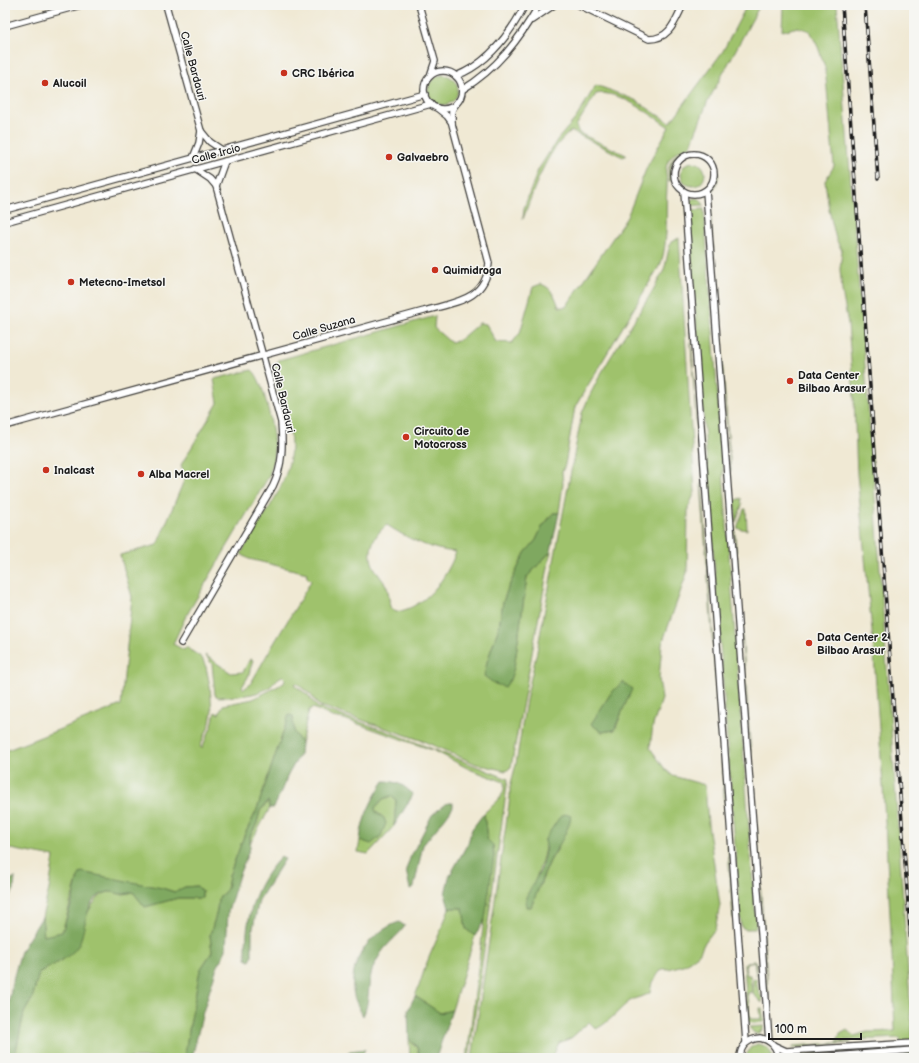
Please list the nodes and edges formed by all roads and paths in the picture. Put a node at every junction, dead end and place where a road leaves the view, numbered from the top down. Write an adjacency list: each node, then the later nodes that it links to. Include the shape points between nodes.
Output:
1 (80, 5): 10 (street)
2 (166, 5): 20 (street, Calle Bardauri)
3 (420, 5): 11 (street)
4 (525, 5): 13 (street, via 518,19 490,53 468,71)
5 (539, 5): 9 (street)
6 (554, 5): 9 (street)
7 (579, 5): 8 (street, via 649,40 661,38 670,30)
8 (683, 5)
9 (530, 21): 15 (street, via 509,52 479,79)
10 (5, 26)
11 (435, 61): 12 (street); 14 (street)
12 (449, 72): 13 (street); 14 (street, via 436,72)
13 (456, 76): 15 (street)
14 (429, 78): 16 (street, via 424,88)
15 (462, 90): 17 (street)
16 (425, 94): 18 (street); 21 (street, Calle Ircio)
17 (457, 102): 18 (street, via 447,108); 19 (street, Calle Suzana, via 452,110)
18 (433, 106): 19 (street, Calle Suzana, via 447,116); 23 (street, Calle Ircio)
19 (452, 124): 30 (street, Calle Suzana, via 489,263 486,280 482,286 464,299)
20 (201, 131): 21 (street, Calle Bardauri, via 210,142); 22 (street, Calle Bardauri, via 200,143)
21 (222, 150): 22 (street, Calle Ircio)
22 (193, 158): 28 (street, Calle Ircio)
23 (225, 161): 24 (street, Calle Ircio); 25 (street)
24 (195, 169): 25 (street); 29 (street, Calle Ircio)
25 (216, 186): 30 (street, Calle Bardauri)
26 (706, 191): 27 (street, via 695,194); 27 (street, via 713,180 713,167 705,157 693,154 681,158 674,169 675,182); 33 (street)
27 (684, 192): 34 (street)
28 (5, 210)
29 (5, 222)
30 (263, 355): 31 (street, Calle Suzana); 32 (street, Calle Bardauri, via 281,422 282,454 278,477)
31 (5, 426)
32 (182, 643)
33 (769, 1041): 34 (street, via 760,1038); 36 (street)
34 (746, 1042): 38 (street, via 740,1051)
35 (914, 1043): 36 (street, via 786,1051)
36 (775, 1046): 39 (street)
37 (914, 1050): 40 (street)
38 (740, 1058)
39 (778, 1058)
40 (808, 1058)

